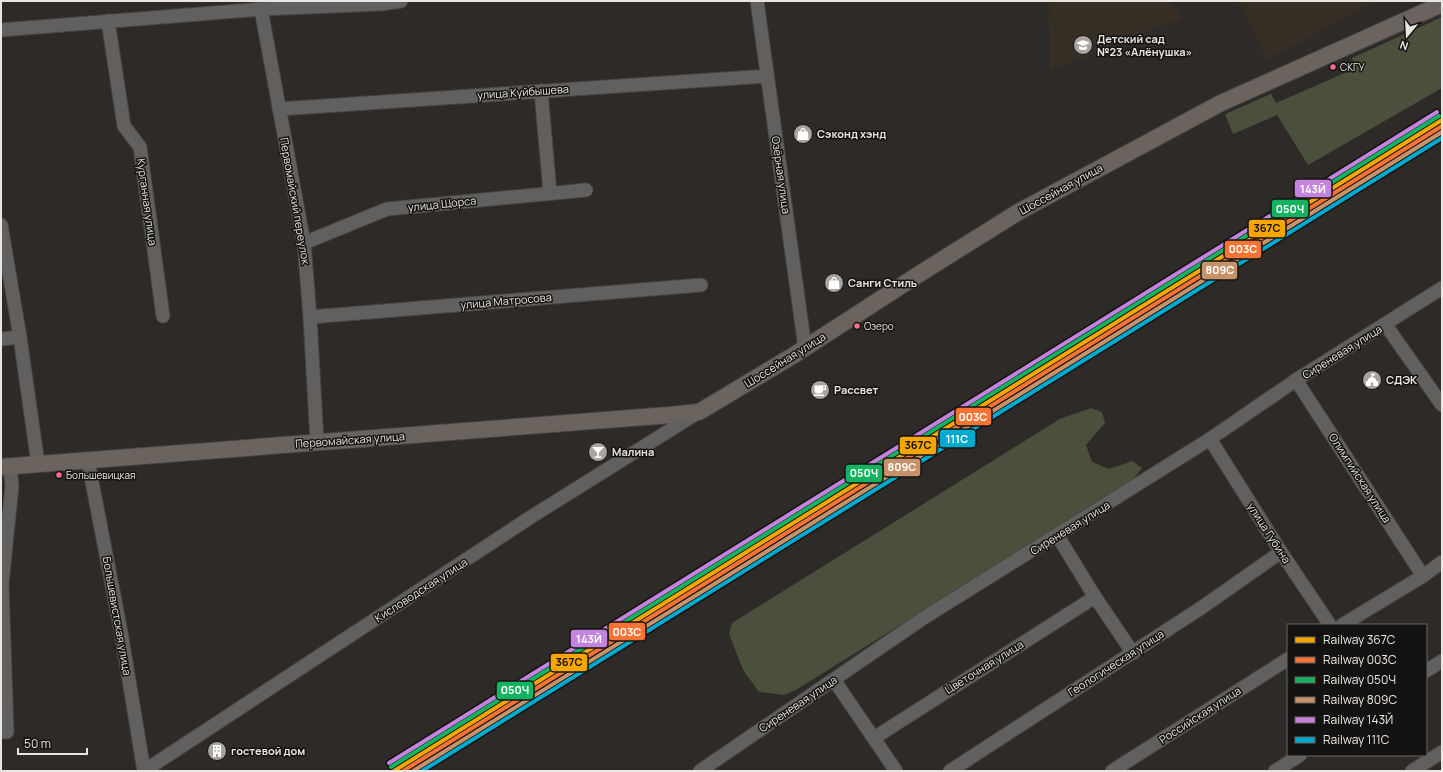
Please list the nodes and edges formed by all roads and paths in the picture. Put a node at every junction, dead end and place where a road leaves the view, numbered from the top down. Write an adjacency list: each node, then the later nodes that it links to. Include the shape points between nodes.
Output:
1 (402, 1): 3 (street)
2 (757, 1): 8 (street, Озёрная улица)
3 (381, 3): 5 (street)
4 (1442, 4): 22 (main road, Шоссейная улица, via 1221,103 1027,207)
5 (261, 9): 6 (street); 10 (street, Первомайский переулок)
6 (108, 21): 7 (street); 17 (street, Курганная улица, via 124,126 140,147)
7 (1, 30)
8 (767, 76): 9 (street, улица Куйбышева); 22 (street, Озёрная улица)
9 (541, 91): 10 (street, улица Куйбышева); 12 (street)
10 (279, 109): 14 (street, Первомайский переулок)
11 (586, 190): 12 (street, улица Щорса)
12 (550, 193): 14 (street, улица Щорса, via 387,209)
13 (1, 226): 20 (street)
14 (304, 243): 18 (street, Первомайский переулок)
15 (702, 285): 18 (street, улица Матросова)
16 (1442, 288): 19 (street, Сиреневая улица)
17 (163, 316)
18 (310, 317): 27 (street, Первомайский переулок)
19 (1385, 324): 23 (street, Сиреневая улица); 24 (street)
20 (20, 337): 21 (street); 29 (street)
21 (1, 339)
22 (805, 348): 25 (main road, Шоссейная улица)
23 (1296, 380): 26 (street, Сиреневая улица); 34 (street, Олимпийская улица)
24 (1442, 405)
25 (699, 412): 27 (main road, Первомайская улица); 49 (street, Кисловодская улица, via 534,515)
26 (1210, 439): 31 (street, Сиреневая улица); 32 (street, улица Губина)
27 (317, 442): 28 (main road, Первомайская улица)
28 (88, 461): 29 (main road, Первомайская улица); 49 (street, Большевистская улица, via 121,632)
29 (38, 464): 30 (main road, Первомайская улица)
30 (6, 466): 35 (street, via 12,486)
31 (1057, 535): 36 (street); 43 (street, Сиреневая улица, via 922,619)
32 (1281, 552): 37 (street, улица Губина); 39 (street, Геологическая улица)
33 (1442, 562): 34 (street)
34 (1423, 576): 38 (street)
35 (2, 584): 44 (street, via 8,732)
36 (1095, 597): 39 (street); 45 (street, Цветочная улица)
37 (1329, 624)
38 (1344, 624)
39 (1133, 653): 52 (street, Геологическая улица)
40 (1287, 660): 53 (street, Российская улица)
41 (1442, 661): 42 (street)
42 (1427, 670)
43 (834, 680): 45 (street); 50 (street, Сиреневая улица)
44 (1, 732)
45 (874, 738): 51 (street)
46 (1442, 752): 48 (street)
47 (1298, 756): 54 (street)
48 (1423, 763): 55 (street)
49 (144, 771)
50 (700, 771)
51 (896, 771)
52 (950, 771)
53 (1112, 771)
54 (1275, 771)
55 (1412, 771)

